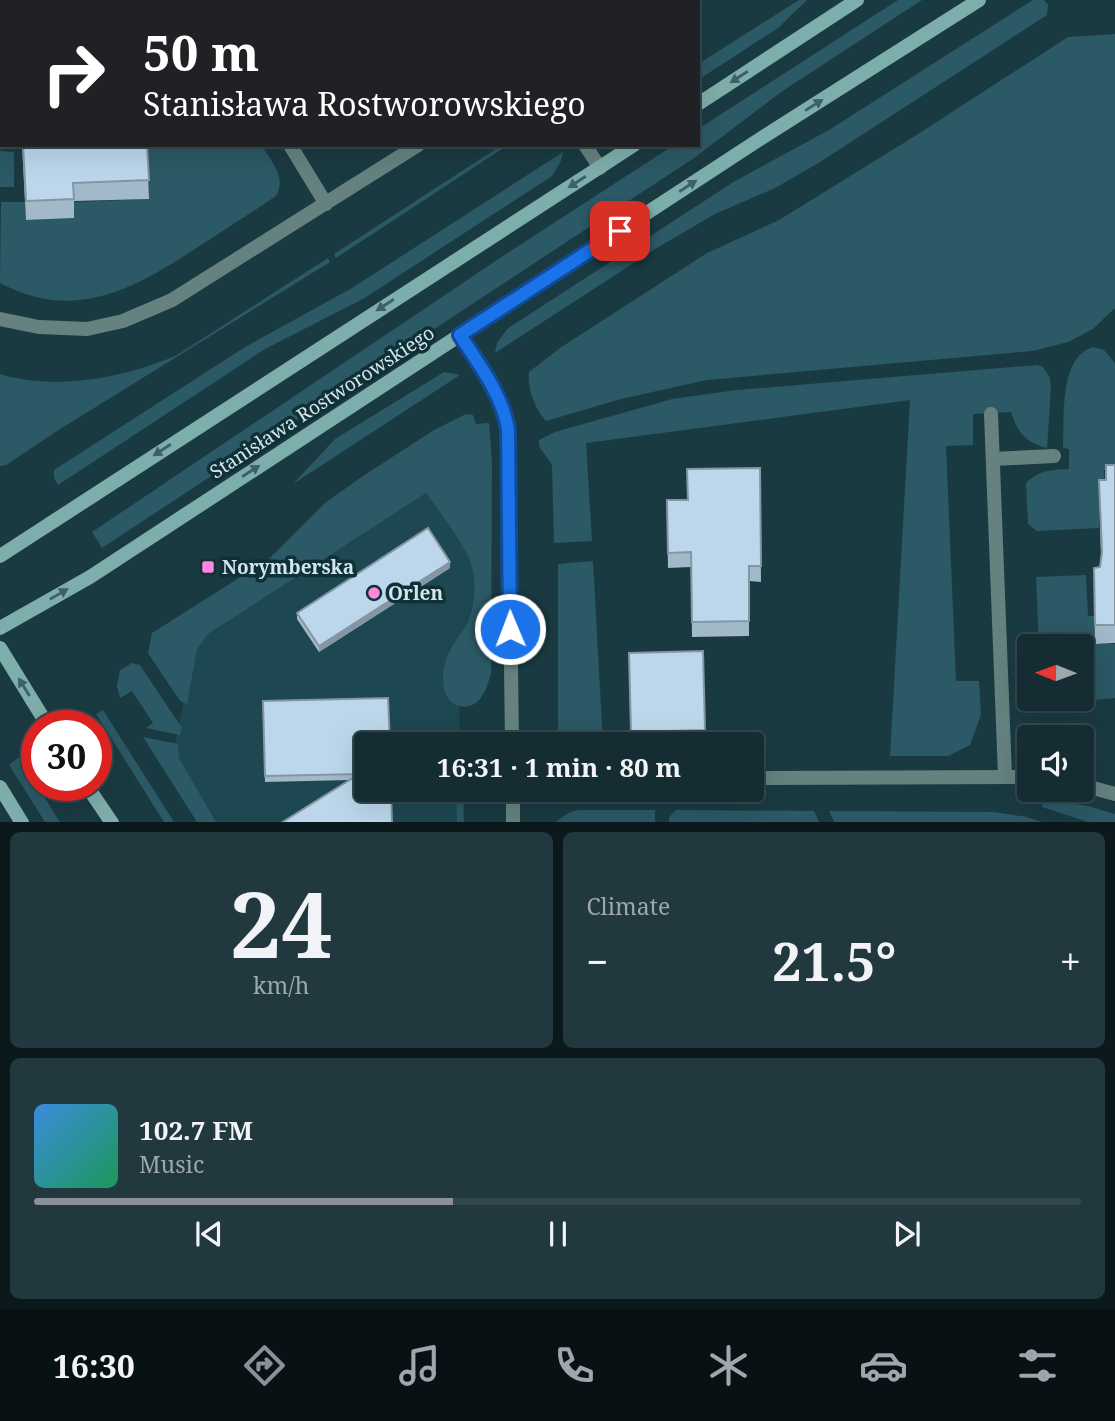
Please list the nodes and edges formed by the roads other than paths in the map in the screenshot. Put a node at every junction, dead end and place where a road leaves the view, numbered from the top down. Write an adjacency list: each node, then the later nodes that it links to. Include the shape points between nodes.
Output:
1 (858, 0): 3 (main road, one-way to 3)
2 (979, 0): 11 (main road, Stanisława Rostworowskiego, one-way to 2)
3 (700, 103)
4 (291, 147): 9 (street)
5 (415, 147): 9 (street)
6 (586, 147): 8 (street)
7 (631, 147): 8 (main road)
8 (600, 168): 15 (main road, one-way to 15)
9 (326, 204): 10 (street, via 172,300 123,321 86,329 40,327)
10 (0, 318)
11 (460, 335): 16 (main road, Stanisława Rostworowskiego, one-way to 11, via 90,577); 19 (street, via 497,394 508,429)
12 (991, 414): 14 (street)
13 (1054, 456): 14 (street)
14 (993, 459): 20 (street)
15 (0, 556)
16 (0, 628)
17 (0, 649): 18 (main road, one-way to 17)
18 (38, 710)
19 (512, 732)
20 (1005, 776): 21 (street); 22 (street)
21 (1017, 776)
22 (764, 778)
23 (0, 787): 28 (main road)
24 (1094, 788): 25 (street)
25 (1115, 794)
26 (97, 801): 29 (main road)
27 (513, 802): 30 (street)
28 (22, 822)
29 (111, 822)
30 (513, 822)

